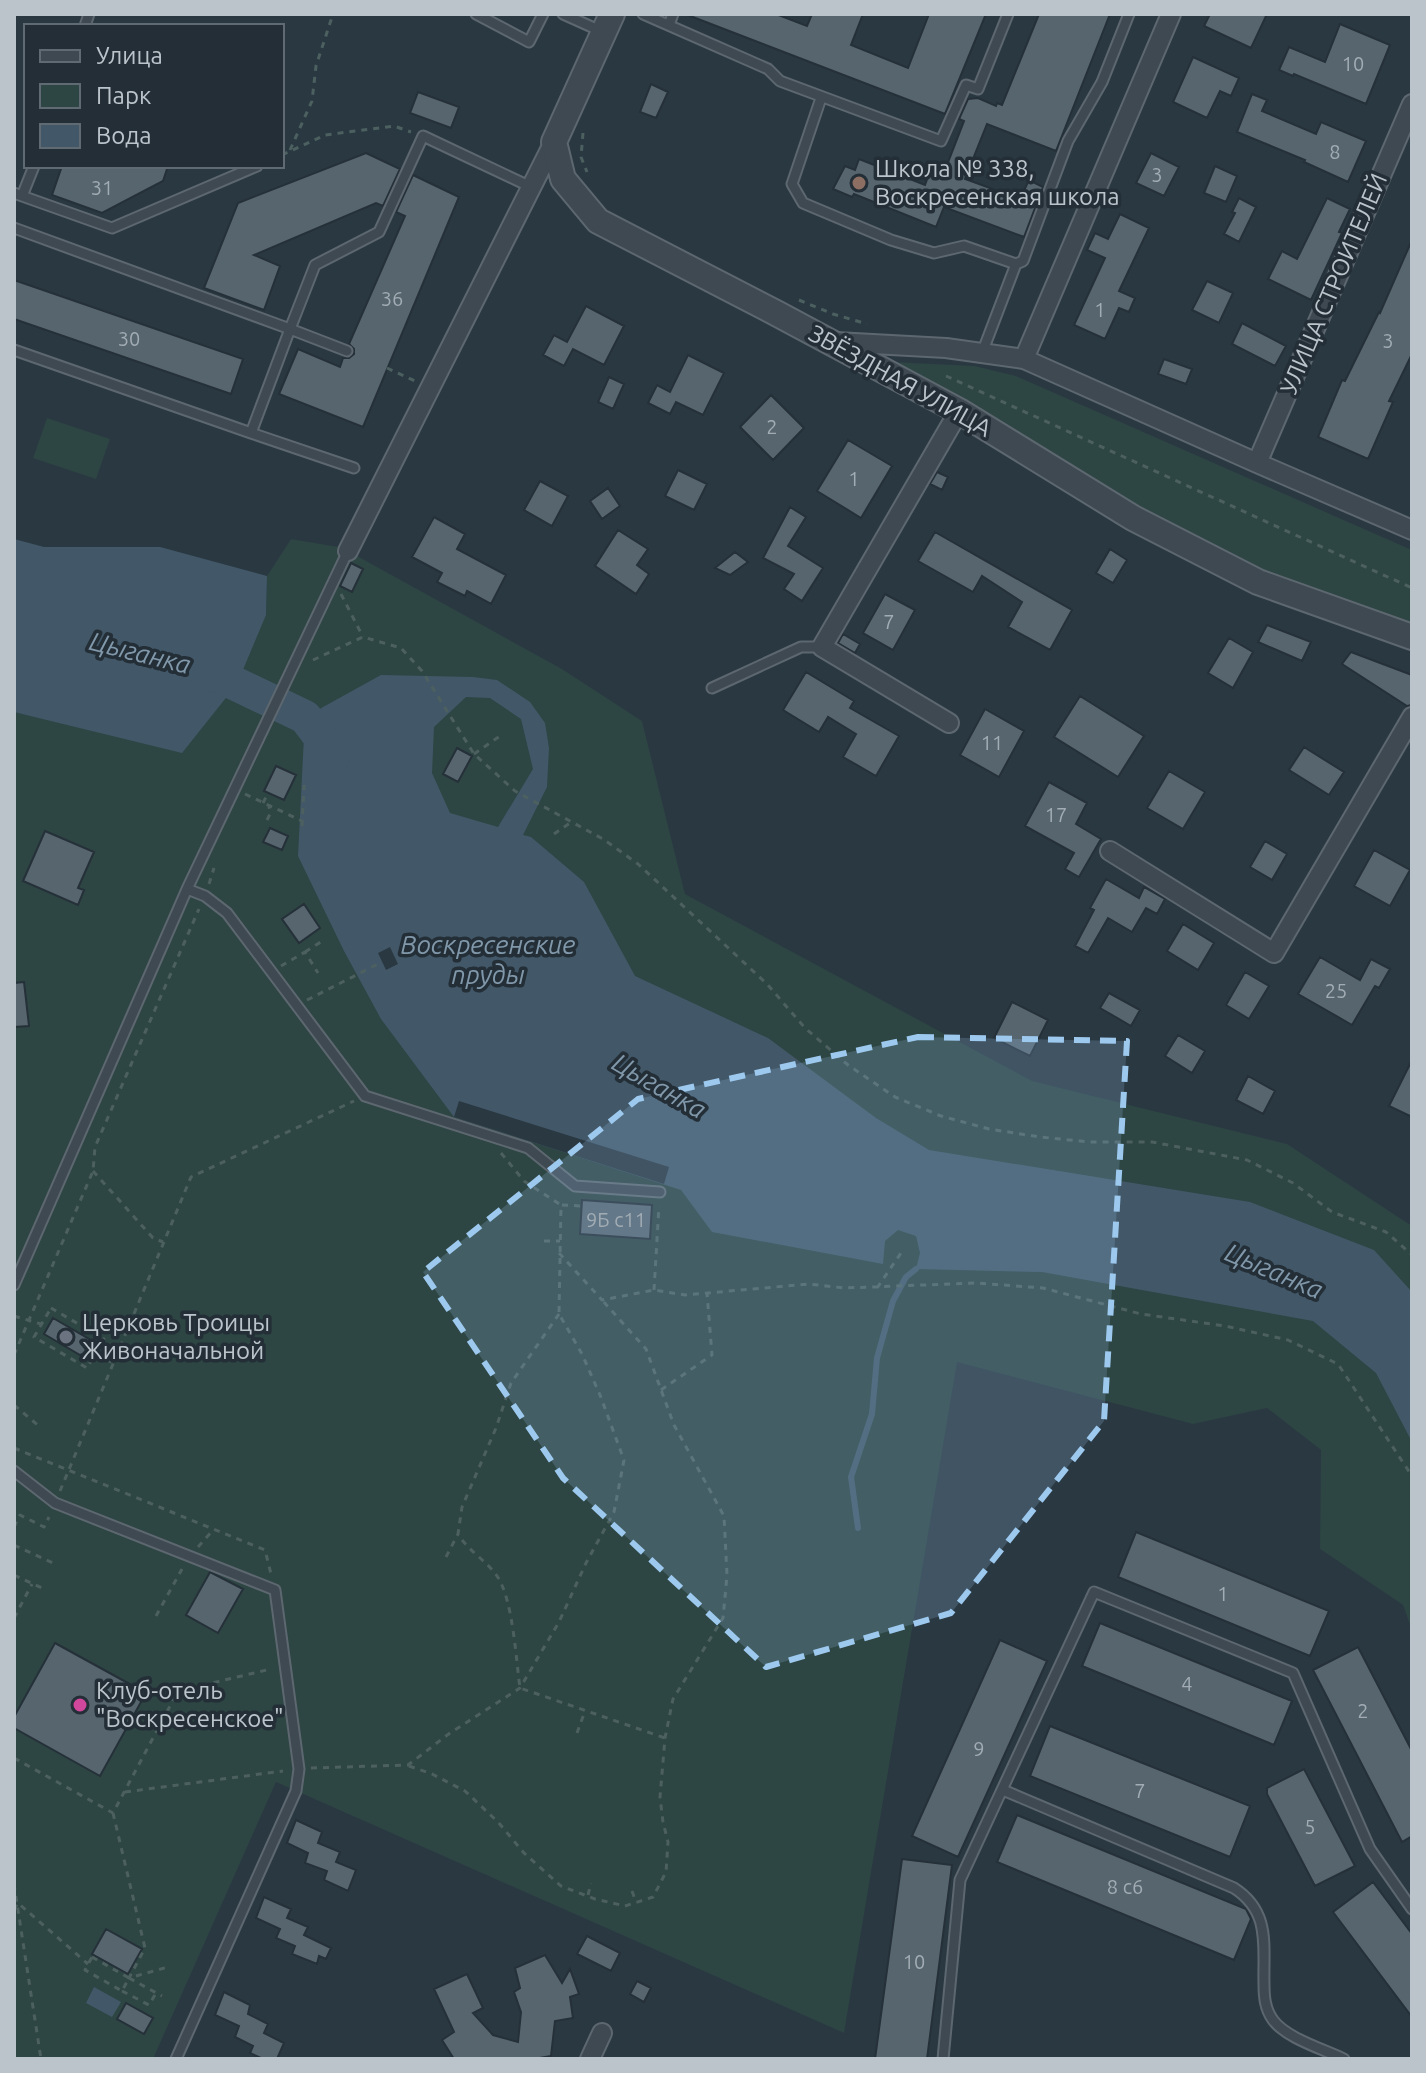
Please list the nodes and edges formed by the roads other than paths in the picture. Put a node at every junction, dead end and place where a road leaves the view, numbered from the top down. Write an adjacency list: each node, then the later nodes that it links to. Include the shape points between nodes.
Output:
1 (476, 14): 2 (lane, via 529,42)
2 (543, 14)
3 (563, 14): 9 (lane)
4 (643, 14): 10 (lane)
5 (673, 14): 10 (lane)
6 (1008, 14): 11 (lane, via 978,89 966,85 941,141)
7 (1129, 14): 19 (lane, via 1102,82 1068,141 1023,261)
8 (1171, 14): 25 (street)
9 (607, 23): 13 (street)
10 (669, 25): 11 (lane)
11 (821, 98): 19 (lane, via 792,184 803,203 934,253 964,246)
12 (1412, 104): 28 (street, УЛИЦА СТРОИТЕЛЕЙ)
13 (554, 142): 16 (street); 21 (street, ЗВЁЗДНАЯ УЛИЦА, via 563,179 598,221)
14 (33, 168): 17 (lane)
15 (252, 168): 17 (lane, via 112,228)
16 (531, 187): 20 (lane, via 423,136 379,232 315,265); 31 (street)
17 (18, 195)
18 (14, 228): 20 (lane)
19 (1016, 264): 24 (lane)
20 (290, 329): 23 (lane); 27 (lane)
21 (831, 342): 24 (street); 26 (street, ЗВЁЗДНАЯ УЛИЦА)
22 (14, 350): 27 (lane)
23 (347, 351)
24 (982, 353): 25 (street)
25 (1024, 359): 28 (street)
26 (959, 411): 32 (street, ЗВЁЗДНАЯ УЛИЦА, via 1133,518 1258,582); 33 (street)
27 (251, 433): 29 (lane)
28 (1257, 463): 30 (street)
29 (354, 468)
30 (1412, 530)
31 (348, 551): 38 (lane)
32 (1412, 637)
33 (822, 647): 34 (lane, via 801,647); 35 (street)
34 (712, 688)
35 (949, 723)
36 (1409, 729): 37 (street, via 1274,953)
37 (1110, 851)
38 (187, 889): 39 (lane, via 227,913 365,1096 528,1148 575,1186); 40 (lane)
39 (660, 1192)
40 (14, 1285)
41 (14, 1471): 45 (lane, via 55,1503 275,1590 299,1769 296,1791)
42 (1003, 1790): 43 (lane, via 1094,1592 1293,1673 1370,1849); 47 (lane, via 960,1880); 48 (lane, via 1245,1895 1263,1930 1264,1995 1272,2018 1290,2034)
43 (1412, 1909)
44 (602, 2033): 46 (street)
45 (176, 2059)
46 (590, 2059)
47 (943, 2059)
48 (1344, 2059)

